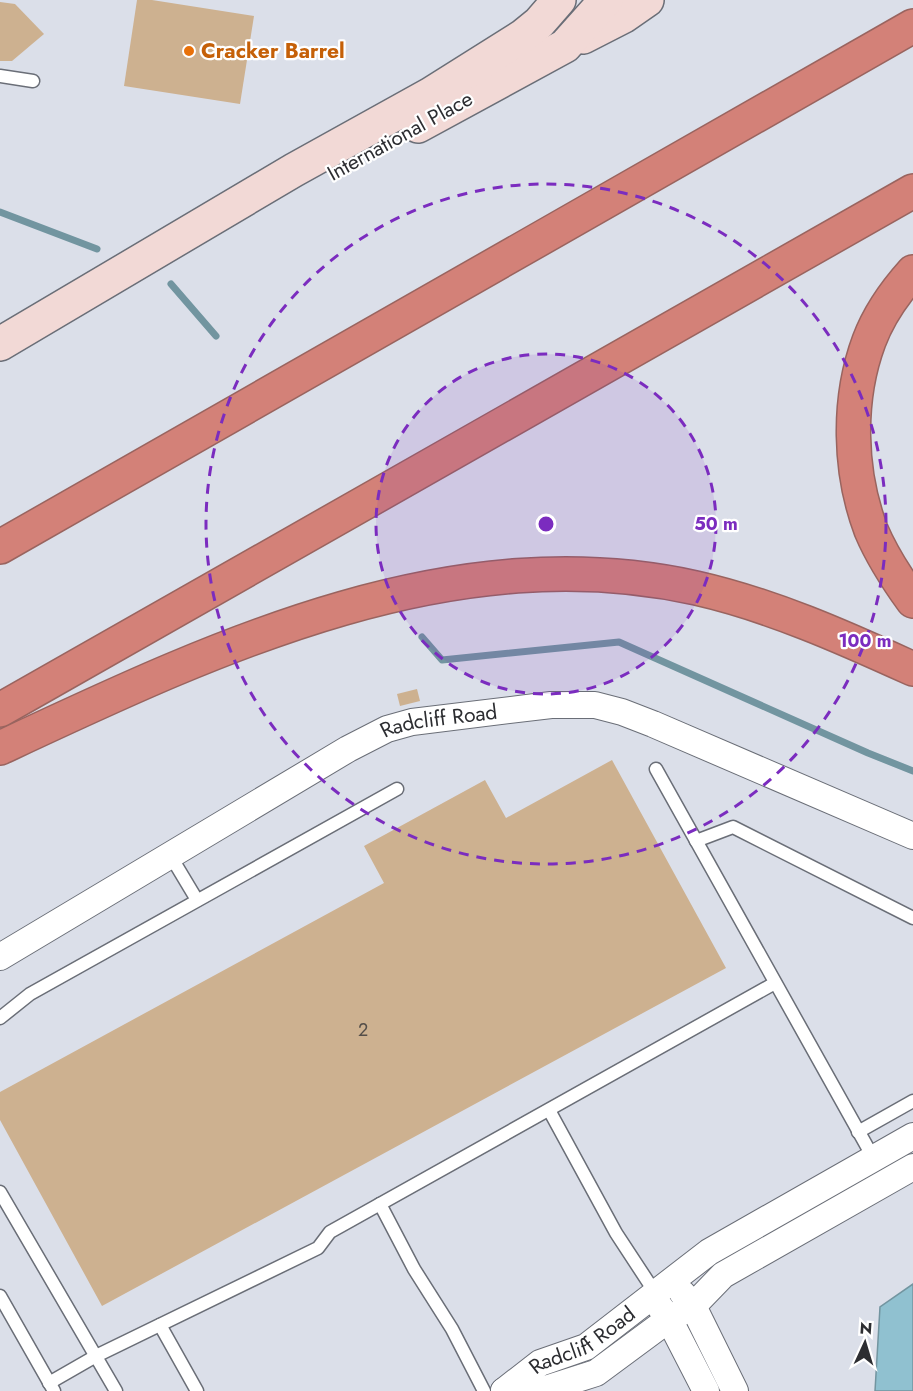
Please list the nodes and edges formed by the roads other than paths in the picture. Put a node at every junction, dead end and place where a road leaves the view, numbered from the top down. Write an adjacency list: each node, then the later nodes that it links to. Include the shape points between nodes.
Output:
1 (560, 0): 9 (main road, International Place, via 514,42)
2 (606, 0): 5 (main road, International Place)
3 (647, 0): 5 (main road)
4 (913, 26): 12 (highway)
5 (565, 46): 9 (main road, International Place, via 290,196)
6 (0, 76): 7 (lane)
7 (33, 81)
8 (913, 191): 15 (highway)
9 (174, 242): 11 (main road, International Place)
10 (913, 272): 13 (highway, via 869,340 854,420 862,500 895,576)
11 (0, 344)
12 (0, 547)
13 (913, 601)
14 (913, 669): 16 (highway, via 837,635 696,588 594,575 491,577 402,593 283,627 105,699)
15 (0, 710)
16 (0, 748)
17 (656, 770): 20 (lane)
18 (397, 789): 22 (lane)
19 (913, 836): 21 (street, Radcliff Road, via 653,724 614,710 581,704 429,719 387,729)
20 (696, 841): 23 (lane, via 733,827); 25 (lane)
21 (170, 855): 22 (lane); 24 (street, Radcliff Road)
22 (197, 900): 26 (lane, via 30,994)
23 (913, 918)
24 (0, 957)
25 (775, 983): 28 (lane); 29 (lane)
26 (0, 1018)
27 (913, 1101): 29 (lane)
28 (549, 1110): 35 (lane); 36 (lane, via 616,1233)
29 (858, 1132): 31 (lane)
30 (913, 1136): 31 (street, Radcliff Road)
31 (874, 1159): 33 (street); 36 (street, Radcliff Road, via 709,1252)
32 (913, 1167): 33 (street, Radcliff Road)
33 (887, 1182): 38 (street, Radcliff Road, via 723,1275)
34 (0, 1192): 41 (lane)
35 (380, 1204): 40 (lane, via 330,1232 318,1248); 45 (lane)
36 (660, 1291): 38 (street); 39 (street); 46 (street, Radcliff Road, via 586,1347 540,1363)
37 (0, 1296): 42 (lane)
38 (693, 1306): 39 (street, Radcliff Road); 48 (street)
39 (669, 1319): 46 (street, Radcliff Road, via 596,1373 546,1389); 47 (street)
40 (160, 1325): 41 (lane); 44 (lane)
41 (96, 1356): 42 (lane); 43 (lane)
42 (52, 1387)
43 (116, 1391)
44 (197, 1391)
45 (484, 1391)
46 (504, 1391)
47 (706, 1391)
48 (735, 1391)

